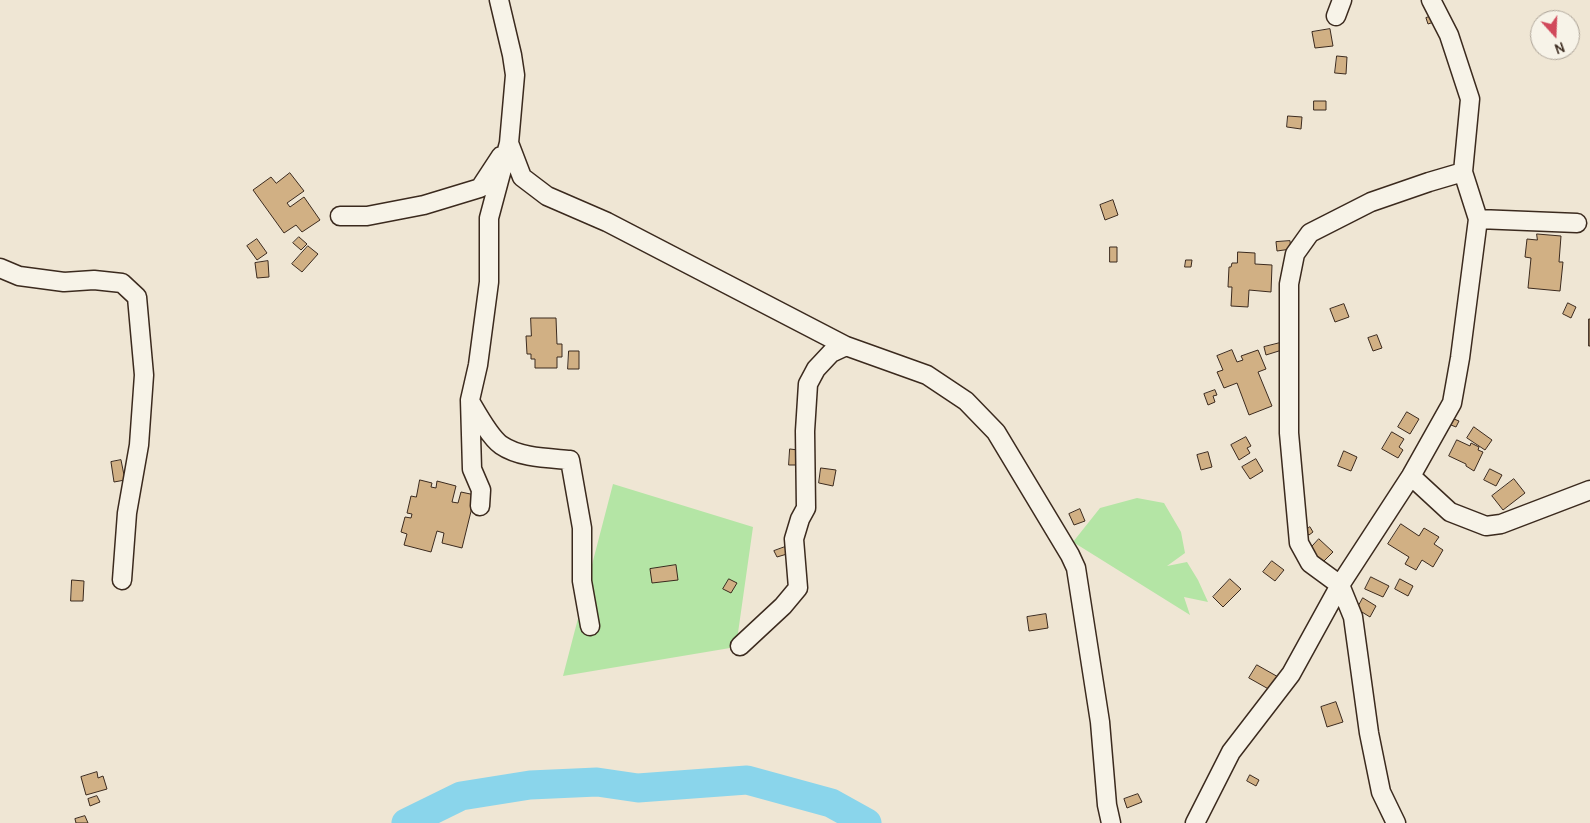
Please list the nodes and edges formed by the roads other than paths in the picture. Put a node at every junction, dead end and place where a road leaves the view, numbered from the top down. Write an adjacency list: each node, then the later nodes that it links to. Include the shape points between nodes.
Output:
1 (499, 0): 3 (street, via 515,75)
2 (1431, 0): 4 (street, via 1449,35 1470,99)
3 (509, 143): 5 (street, via 480,188 424,205 367,216); 9 (street, via 522,177 547,196 607,222); 10 (street, via 489,218 489,282)
4 (1463, 172): 6 (street); 15 (street, via 1371,202 1310,233 1295,254 1289,284 1289,433 1299,543 1310,563)
5 (340, 216)
6 (1478, 219): 7 (street); 11 (street, via 1452,403)
7 (1576, 223)
8 (0, 268): 14 (street, via 19,276 64,282 94,280 122,283 137,297 144,375)
9 (846, 346): 17 (street, via 816,369 808,384 806,508 794,539 798,588); 18 (street, via 927,375 966,401 996,432 1070,555 1076,568 1100,722)
10 (470, 400): 13 (street, via 472,469 481,490); 16 (street, via 500,445 526,456 570,460 582,528 582,581)
11 (1411, 476): 12 (street, via 1450,512 1486,526 1500,524); 15 (street)
12 (1590, 490)
13 (480, 506)
14 (122, 580)
15 (1340, 585): 19 (street, via 1291,674 1231,752); 20 (street, via 1353,617 1369,733 1381,792)
16 (590, 626)
17 (740, 646)
18 (1111, 823)
19 (1195, 823)
20 (1396, 823)

